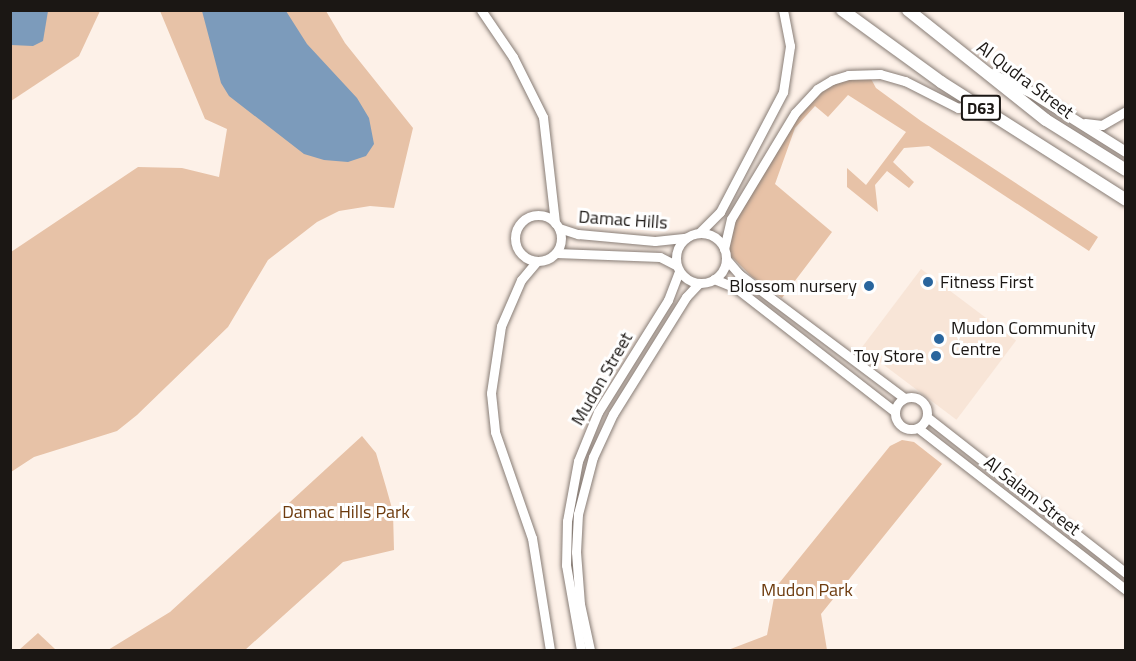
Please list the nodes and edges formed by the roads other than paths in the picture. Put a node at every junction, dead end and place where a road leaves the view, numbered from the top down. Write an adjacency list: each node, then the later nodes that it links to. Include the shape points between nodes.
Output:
1 (481, 10): 15 (street, via 513,57 543,117 550,160)
2 (783, 10): 11 (street, via 790,46 788,74 780,100)
3 (832, 10): 6 (main road)
4 (842, 10): 6 (main road, D63)
5 (908, 10): 7 (main road, Al Qudra Street / D63)
6 (875, 36): 8 (main road, D63)
7 (983, 71): 10 (main road, via 1020,86); 14 (main road, Al Qudra Street / D63, via 1046,120)
8 (976, 104): 13 (street, via 958,108 893,76 848,75 824,85 805,100); 16 (main road, D63)
9 (1125, 111): 10 (street, via 1111,122 1094,126)
10 (1063, 114): 12 (main road)
11 (753, 151): 13 (street); 19 (street, via 720,212)
12 (1125, 152)
13 (767, 159): 24 (street, via 728,225)
14 (1125, 170)
15 (550, 199): 17 (street); 18 (street)
16 (1125, 200)
17 (531, 216): 18 (street, via 547,217); 22 (street, via 516,232)
18 (557, 226): 21 (street, Damac Hills, via 578,234); 23 (street, via 560,245)
19 (699, 233): 20 (street); 24 (street, via 717,239)
20 (686, 238): 21 (street, Damac Hills); 27 (street, via 677,250)
21 (646, 240): 25 (street)
22 (520, 253): 26 (street); 29 (street)
23 (556, 253): 25 (street, Damac Hills); 26 (street)
24 (725, 254): 28 (street, via 723,270); 31 (street, via 739,274)
25 (646, 256): 27 (street, Damac Hills, via 666,258)
26 (537, 261): 29 (street)
27 (678, 269): 30 (street); 38 (street, Mudon Street, via 668,300 598,412 573,481 566,565)
28 (714, 279): 30 (street); 32 (street, via 736,288)
29 (521, 280): 37 (street, via 495,348 492,411 503,458 532,538)
30 (699, 283): 39 (street, Mudon Street, via 686,297 613,414 593,457 580,505 576,543 580,604)
31 (904, 398): 32 (street); 33 (street, via 920,399)
32 (894, 411): 34 (street, via 902,427)
33 (927, 417): 34 (street); 35 (street, Al Salam Street)
34 (918, 428): 36 (street, Al Salam Street)
35 (1125, 573)
36 (1125, 590)
37 (550, 651)
38 (581, 651)
39 (590, 651)

